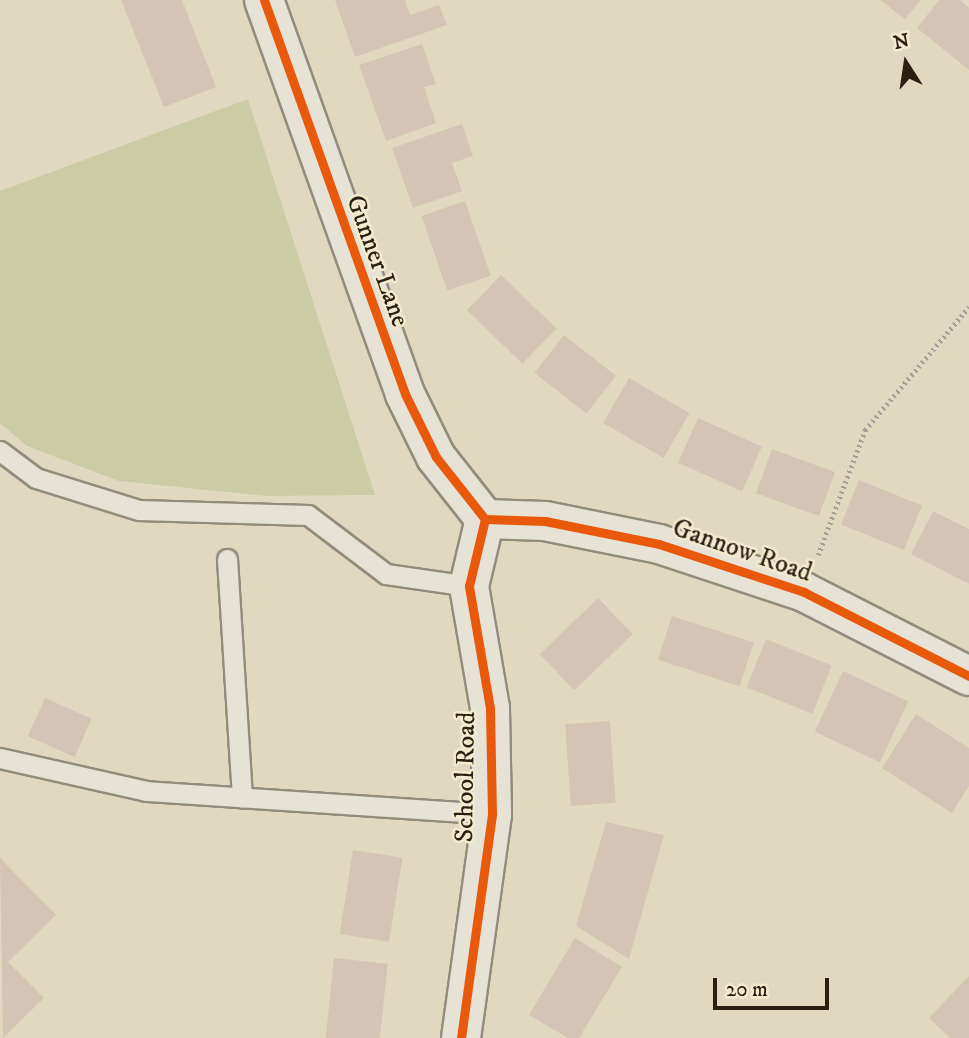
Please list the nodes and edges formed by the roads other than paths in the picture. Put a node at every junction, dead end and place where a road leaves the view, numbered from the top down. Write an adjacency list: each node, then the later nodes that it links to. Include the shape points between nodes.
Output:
1 (264, 0): 3 (street, Gunner Lane, via 405,394 436,457)
2 (0, 451): 5 (lane, via 36,478 139,509 308,515 386,574)
3 (485, 519): 5 (street, School Road); 6 (street, Gannow Road, via 545,521 659,544 804,592)
4 (227, 559): 8 (lane)
5 (469, 586): 9 (street, School Road, via 490,708)
6 (969, 676)
7 (0, 758): 8 (lane, via 84,782)
8 (242, 798): 9 (lane)
9 (492, 814): 10 (street, School Road)
10 (461, 1038)

